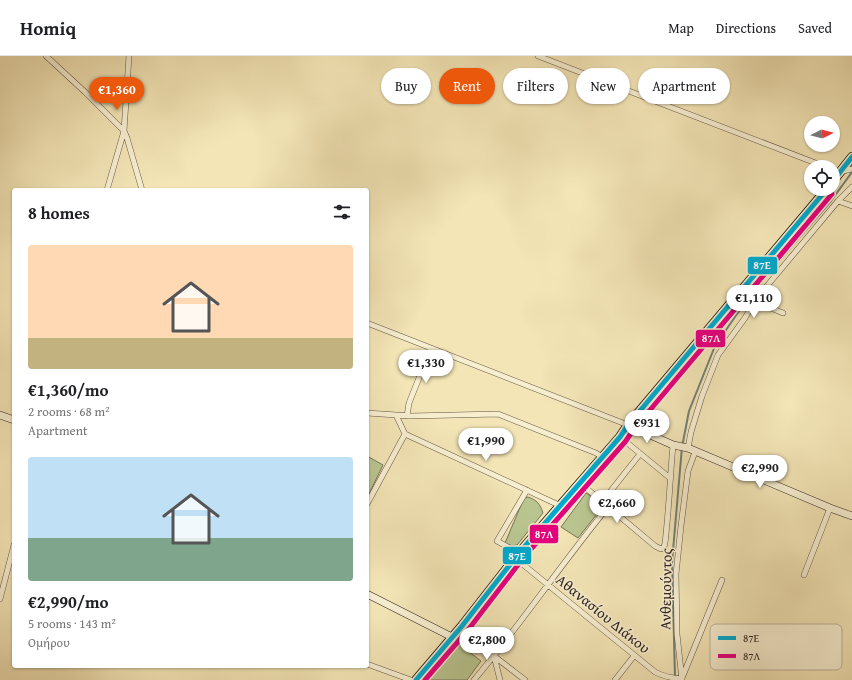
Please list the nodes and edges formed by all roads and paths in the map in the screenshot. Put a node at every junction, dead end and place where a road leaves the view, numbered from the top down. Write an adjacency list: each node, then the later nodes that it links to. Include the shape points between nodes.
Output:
1 (46, 56): 4 (street)
2 (129, 56): 4 (street)
3 (538, 56): 6 (street)
4 (124, 131): 11 (street); 12 (street)
5 (852, 157): 7 (main road)
6 (808, 160)
7 (840, 168)
8 (852, 169): 9 (street)
9 (840, 170)
10 (852, 187): 14 (street)
11 (108, 188)
12 (141, 188)
13 (822, 196): 16 (main road)
14 (838, 201): 15 (street); 17 (street)
15 (852, 206)
16 (742, 289): 17 (street); 26 (main road)
17 (756, 299): 18 (street); 30 (street, via 718,355 702,396)
18 (783, 313)
19 (369, 324): 20 (street)
20 (431, 348): 24 (street, via 409,403); 26 (street)
21 (369, 413): 23 (street)
22 (0, 415): 25 (street)
23 (396, 415): 24 (street); 27 (street)
24 (407, 416): 33 (street, via 498,414)
25 (12, 419)
26 (628, 425): 28 (main road); 29 (street)
27 (404, 434): 36 (street); 37 (street)
28 (620, 437): 32 (street); 33 (main road)
29 (673, 445): 30 (street); 34 (street, Ανθεμούντος)
30 (688, 448): 31 (street)
31 (695, 452): 41 (street); 61 (street, Ανθεμούντος, via 688,471 676,574 677,634)
32 (640, 454): 34 (street); 38 (street)
33 (602, 457): 35 (main road)
34 (670, 478): 40 (street, Ανθεμούντος, via 670,505 664,547 655,546)
35 (580, 483): 38 (street); 39 (main road)
36 (528, 490): 39 (street); 44 (street, Αθανασίου Διάκου, via 497,541)
37 (369, 500)
38 (602, 502): 40 (street)
39 (561, 506): 44 (main road)
40 (608, 506): 47 (street)
41 (830, 508): 42 (street); 45 (street)
42 (852, 516)
43 (12, 553): 49 (street)
44 (517, 555): 47 (street, Αθανασίου Διάκου); 50 (main road)
45 (804, 575)
46 (722, 580): 61 (street)
47 (548, 585): 52 (street); 53 (street, Αθανασίου Διάκου)
48 (369, 595): 51 (street)
49 (0, 599)
50 (459, 629): 51 (main road); 52 (street)
51 (452, 637): 56 (main road)
52 (494, 656): 57 (street); 58 (street); 59 (street)
53 (634, 656): 60 (street); 61 (street, Αθανασίου Διάκου, via 662,676)
54 (369, 665): 55 (street)
55 (411, 680)
56 (416, 680)
57 (474, 680)
58 (500, 680)
59 (526, 680)
60 (615, 680)
61 (682, 680)

